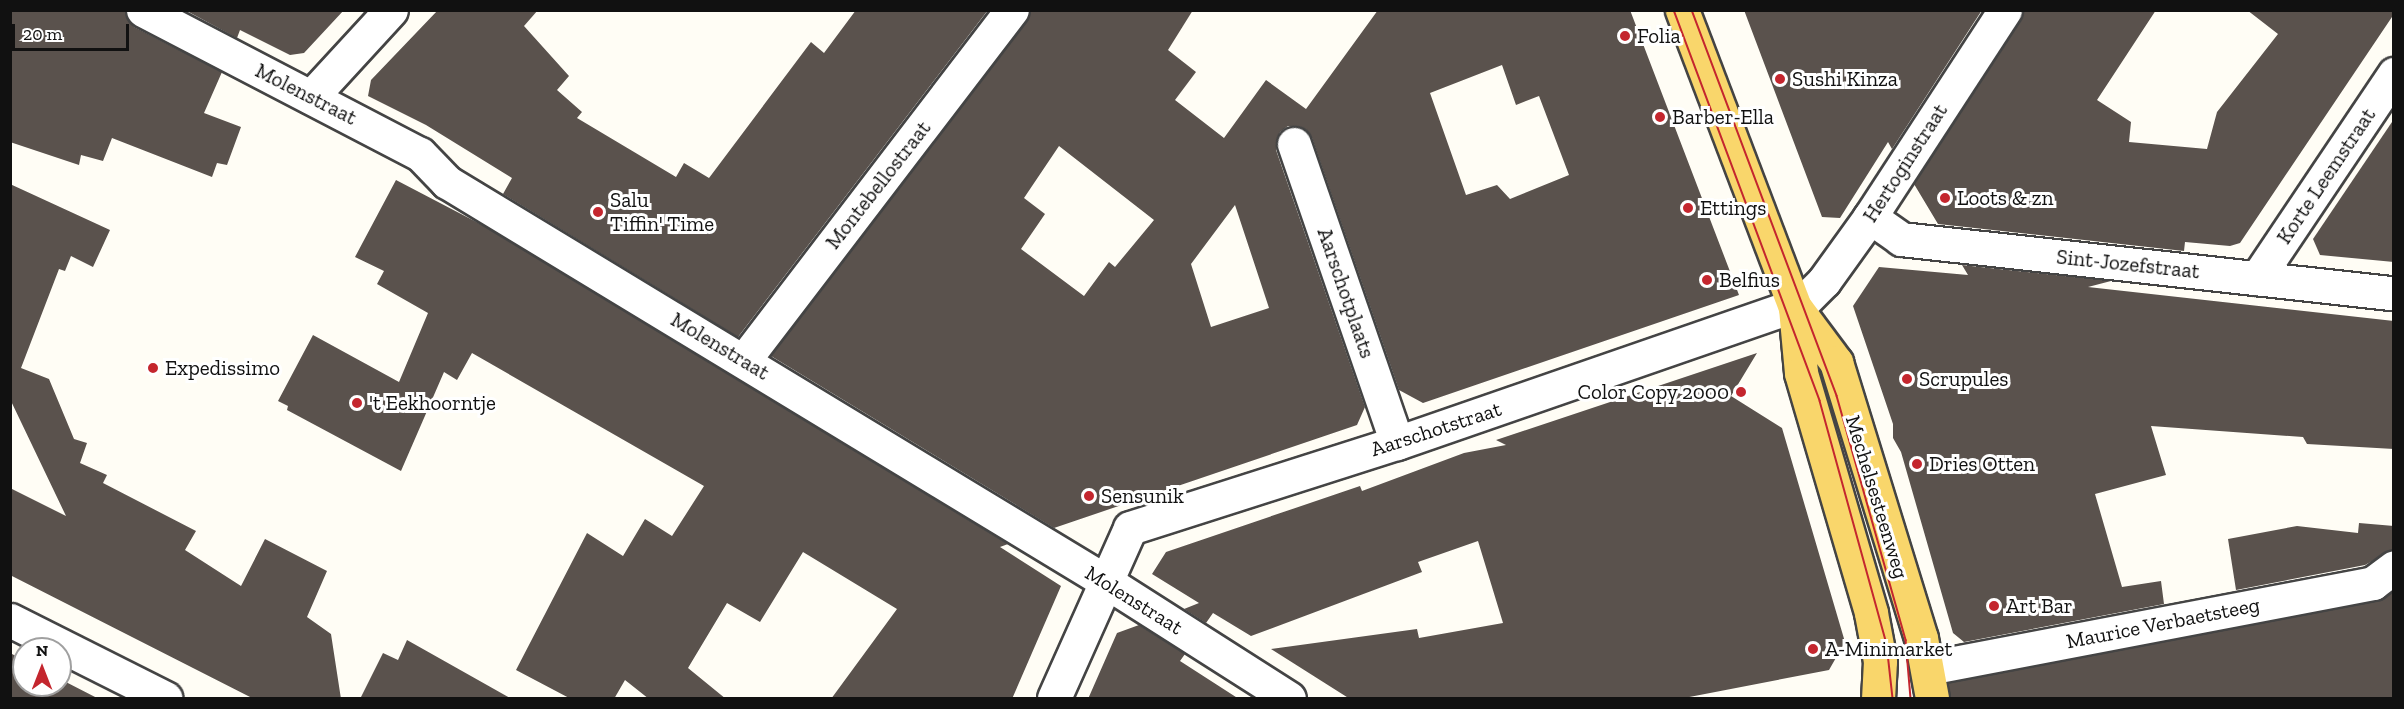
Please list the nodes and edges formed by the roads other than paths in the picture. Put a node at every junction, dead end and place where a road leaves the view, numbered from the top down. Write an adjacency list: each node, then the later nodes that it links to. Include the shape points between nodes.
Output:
1 (143, 10): 7 (street, Molenstraat)
2 (391, 10): 7 (street)
3 (1012, 10): 13 (street, Montebellostraat)
4 (1682, 10): 12 (main road, Mechelsesteenweg)
5 (2005, 10): 9 (street, Hertoginstraat)
6 (2394, 74): 10 (street, Korte Leemstraat)
7 (311, 97): 13 (street, Molenstraat, via 420,153 447,182)
8 (1294, 144): 14 (street, Aarschotplaats)
9 (1870, 217): 10 (street, Sint-Jozefstraat, via 1901,239); 12 (street, Hertoginstraat, via 1824,281)
10 (2257, 278): 11 (street, Sint-Jozefstraat)
11 (2394, 293)
12 (1795, 307): 14 (street, Aarschotstraat); 18 (main road, Mechelsesteenweg, via 1836,362); 22 (main road, Mechelsesteenweg, via 1801,373 1876,634)
13 (744, 360): 16 (street, Molenstraat)
14 (1397, 443): 16 (street, Aarschotstraat, via 1130,528)
15 (2394, 567): 18 (street, Maurice Verbaetsteeg, via 2373,583)
16 (1105, 581): 20 (street, Aarschotstraat); 21 (street, Molenstraat)
17 (10, 620): 19 (street)
18 (1930, 683)
19 (165, 699)
20 (1054, 699)
21 (1289, 699)
22 (1878, 699)

